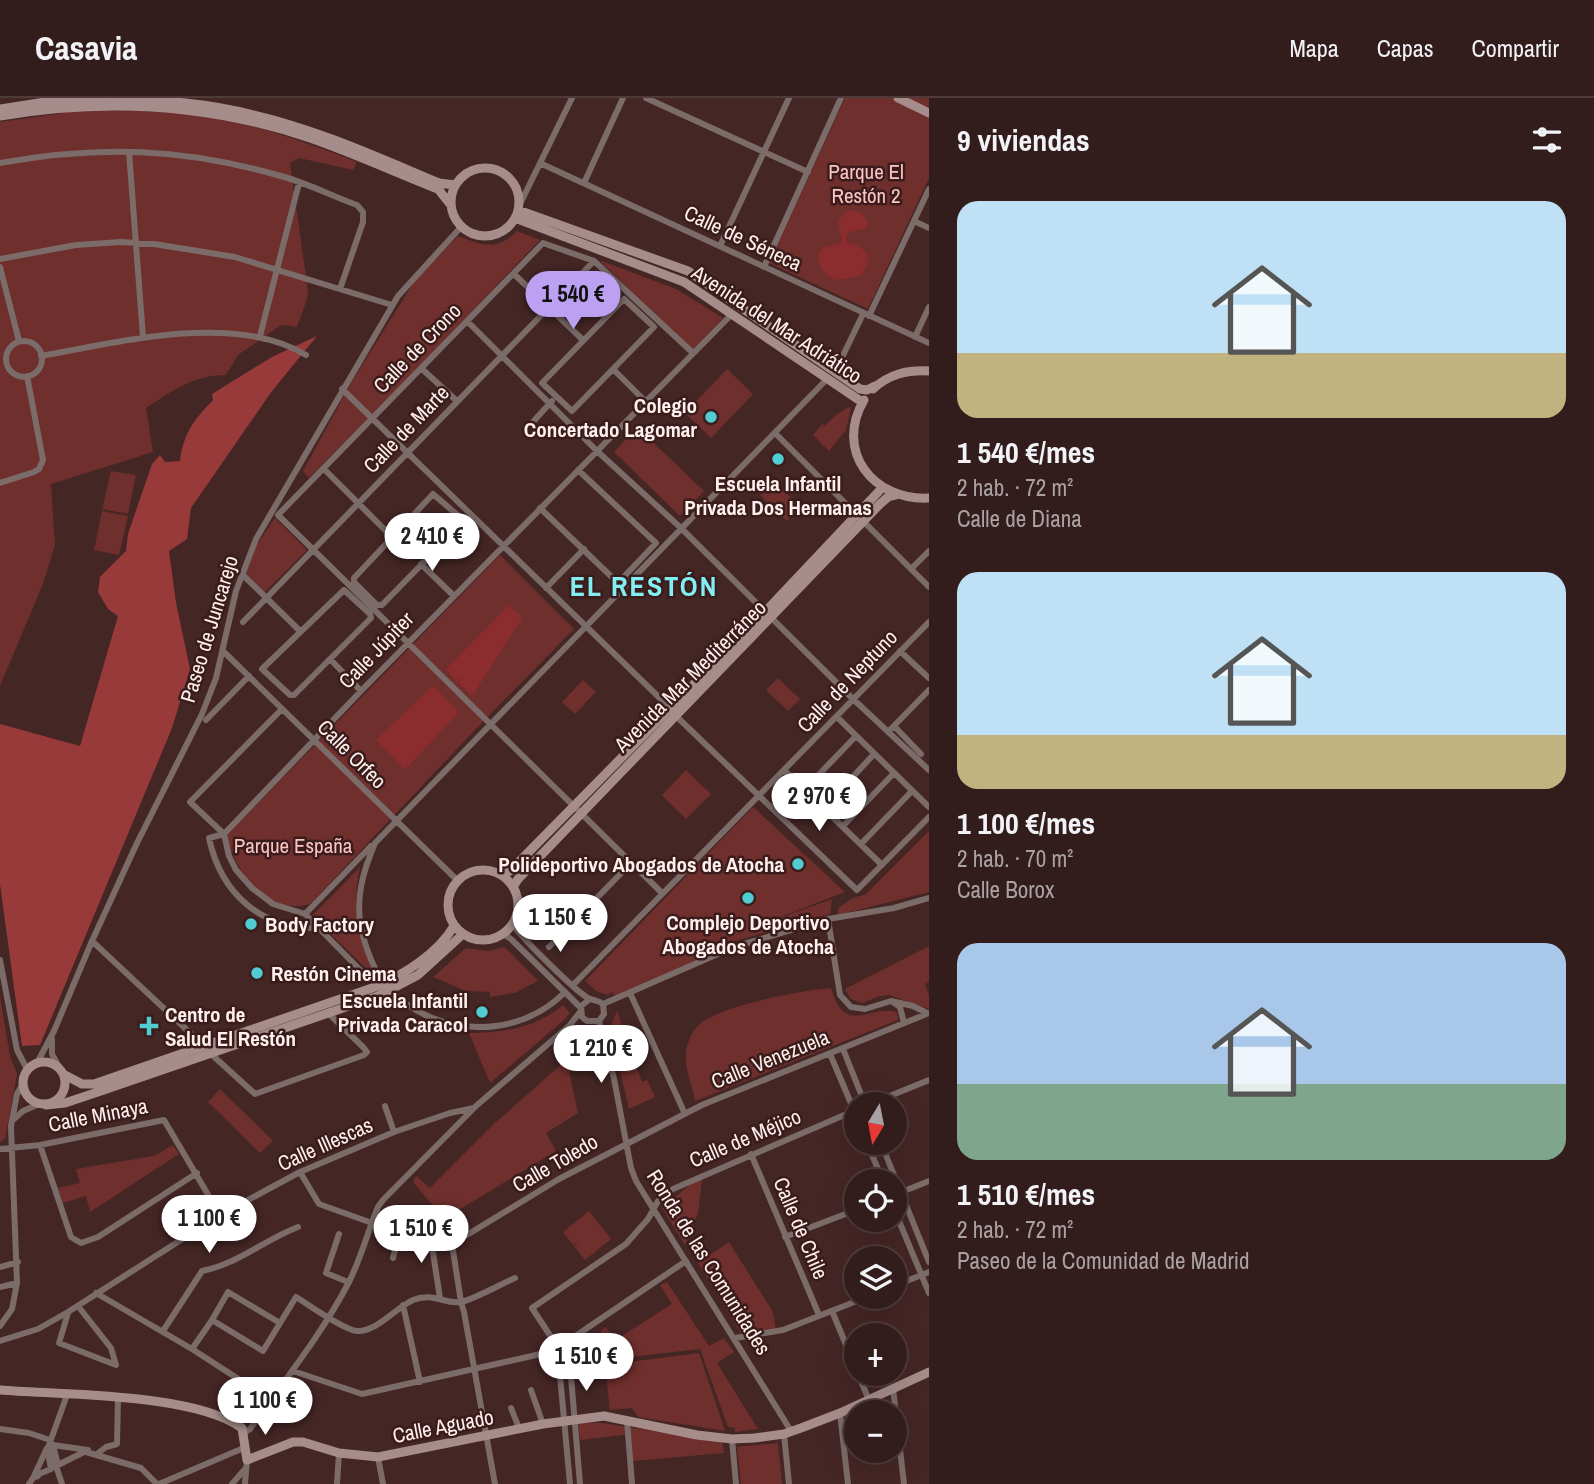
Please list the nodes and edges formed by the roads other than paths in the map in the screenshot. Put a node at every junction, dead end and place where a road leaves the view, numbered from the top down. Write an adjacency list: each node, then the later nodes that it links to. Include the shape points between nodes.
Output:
1 (109, 98): 8 (street); 18 (street, via 202,104 253,114 310,131 439,183)
2 (572, 98): 14 (street)
3 (623, 98): 17 (street)
4 (646, 98): 12 (street)
5 (789, 98): 12 (street)
6 (841, 98): 15 (street)
7 (898, 98): 9 (street)
8 (0, 109)
9 (929, 113)
10 (0, 116): 20 (street, via 106,106 207,113 310,138 438,189)
11 (129, 152): 13 (street, via 65,153); 16 (street, via 177,153); 25 (street)
12 (764, 152): 15 (street); 26 (street)
13 (0, 163)
14 (542, 163): 17 (street, Calle de Séneca); 21 (street)
15 (808, 172): 30 (street)
16 (299, 183): 31 (street); 33 (street, via 357,205 363,212)
17 (584, 183): 26 (street, Calle de Séneca)
18 (455, 184): 20 (street); 21 (street, via 473,170 496,170 514,184)
19 (929, 189): 22 (street)
20 (450, 204): 23 (street)
21 (517, 211): 23 (street, via 509,226 490,236); 37 (street, Avenida del Mar Adriático, via 684,282); 55 (street, Avenida del Mar Adriático, via 688,271)
22 (914, 221): 24 (street); 38 (street)
23 (461, 227): 34 (street, Paseo de Juncarejo)
24 (929, 228)
25 (136, 243): 27 (street, via 76,245); 31 (street, via 235,257); 41 (street)
26 (720, 246): 30 (street, Calle de Séneca)
27 (0, 259)
28 (594, 261): 32 (street, Calle de Crono, via 543,243); 35 (street, Calle de Marte); 46 (street)
29 (0, 267): 44 (street)
30 (764, 267): 38 (street, Calle de Séneca)
31 (277, 269): 33 (street); 40 (street)
32 (514, 274): 35 (street); 39 (street, Calle de Crono)
33 (340, 289): 34 (street)
34 (392, 305): 58 (street, Paseo de Juncarejo)
35 (549, 306): 43 (street); 48 (street, Calle de Marte)
36 (929, 307): 42 (street)
37 (732, 314): 46 (street, Calle Júpiter); 55 (street, Avenida del Mar Adriático)
38 (866, 315): 42 (street, Calle de Séneca); 55 (street)
39 (467, 321): 48 (street); 52 (street, Calle de Crono)
40 (260, 336): 41 (street); 47 (street)
41 (143, 337): 49 (street)
42 (915, 337): 45 (street, Calle de Séneca)
43 (583, 340): 53 (street, via 624,299 654,327); 59 (street, via 541,383)
44 (19, 341): 49 (street, via 35,345); 50 (street, via 6,354)
45 (929, 344)
46 (693, 353): 61 (street, Calle Júpiter)
47 (306, 355)
48 (501, 355): 60 (street, Calle de Marte); 63 (street)
49 (41, 356): 56 (street, via 37,371)
50 (8, 366): 51 (street); 56 (street)
51 (0, 369)
52 (422, 369): 60 (street); 64 (street, Calle de Crono)
53 (613, 369): 59 (street, via 572,411); 61 (street)
54 (929, 371): 57 (street, via 898,373)
55 (832, 375): 57 (street, via 860,389); 62 (street, Avenida del Mar Adriático); 66 (street)
56 (27, 376): 71 (street, via 42,465)
57 (875, 386): 62 (street)
58 (342, 389): 64 (street); 88 (street, Paseo de Juncarejo, via 256,539)
59 (556, 397): 63 (street)
60 (457, 401): 68 (street, Calle de Marte)
61 (646, 402): 67 (street, Calle Júpiter)
62 (862, 402): 72 (street, via 855,420 858,458)
63 (550, 403): 65 (street); 67 (street)
64 (373, 419): 68 (street); 69 (street, Calle de Crono)
65 (531, 424)
66 (775, 433): 77 (street); 78 (street)
67 (597, 451): 70 (street, Calle Júpiter); 78 (street)
68 (407, 453): 75 (street, Calle de Marte); 81 (street)
69 (324, 469): 75 (street); 83 (street, Calle de Crono, via 278,515)
70 (578, 470): 76 (street, Calle Júpiter); 80 (street)
71 (0, 483)
72 (882, 488): 73 (street); 77 (street, Avenida Mar Mediterráneo)
73 (896, 495): 74 (street); 77 (street, Avenida Mar Mediterráneo)
74 (929, 498)
75 (358, 503): 79 (street); 83 (street, Calle de Marte)
76 (540, 508): 81 (street, Calle Júpiter); 84 (street)
77 (861, 518): 87 (street); 94 (street, Avenida Mar Mediterráneo)
78 (681, 528): 82 (street); 94 (street)
79 (392, 537): 86 (street, via 354,578 377,605); 86 (street, via 437,495 463,522)
80 (656, 543): 82 (street); 89 (street)
81 (503, 546): 91 (street); 92 (street, Calle Júpiter)
82 (662, 548): 89 (street)
83 (313, 550): 93 (street, Calle de Marte); 99 (street)
84 (584, 550): 89 (street); 91 (street)
85 (929, 551): 87 (street)
86 (421, 564): 92 (street)
87 (911, 569): 90 (street)
88 (242, 574): 93 (street); 100 (street, Paseo de Juncarejo)
89 (621, 585): 97 (street)
90 (929, 587)
91 (546, 588): 97 (street)
92 (454, 596): 99 (street, Calle Júpiter)
93 (266, 598): 95 (street, Calle de Marte); 98 (street)
94 (769, 614): 107 (street); 109 (street, Avenida Mar Mediterráneo)
95 (243, 622)
96 (929, 622): 101 (street, Calle de Neptuno)
97 (586, 626): 109 (street); 112 (street)
98 (300, 631): 102 (street, via 262,669 294,695); 102 (street, via 339,592 346,592 370,614)
99 (407, 643): 106 (street, Calle Júpiter); 112 (street)
100 (223, 651): 103 (street, Calle Orfeo); 151 (street, Paseo de Juncarejo, via 202,714)
101 (900, 651): 104 (street); 107 (street, Calle de Neptuno)
102 (330, 659): 106 (street)
103 (249, 676): 108 (street, Calle Orfeo); 111 (street)
104 (929, 678)
105 (929, 690): 113 (street)
106 (361, 691): 115 (street, Calle Júpiter)
107 (853, 699): 110 (street, Calle de Neptuno); 113 (street)
108 (282, 709): 115 (street, Calle Orfeo); 132 (street, via 190,802)
109 (672, 711): 124 (street); 125 (street, Avenida Mar Mediterráneo); 128 (street, Avenida Mar Mediterráneo)
110 (837, 717): 114 (street); 120 (street, Calle de Neptuno)
111 (206, 720)
112 (490, 725): 125 (street); 130 (street)
113 (891, 729): 118 (street)
114 (856, 736): 117 (street); 122 (street)
115 (313, 740): 130 (street, Calle Orfeo); 132 (street, Calle Júpiter)
116 (929, 747): 118 (street)
117 (874, 754): 121 (street); 127 (street)
118 (919, 756): 119 (street)
119 (929, 770)
120 (785, 771): 122 (street); 124 (street, Calle de Neptuno)
121 (894, 773): 123 (street); 131 (street)
122 (805, 789): 127 (street)
123 (912, 791): 126 (street); 134 (street)
124 (760, 794): 136 (street, via 858,890); 141 (street, Calle de Neptuno)
125 (574, 805): 128 (street); 137 (street, Avenida Mar Mediterráneo)
126 (929, 807)
127 (824, 808): 131 (street)
128 (581, 813): 135 (street); 139 (street, Avenida Mar Mediterráneo)
129 (929, 817): 136 (street)
130 (394, 821): 133 (street); 138 (street, Calle Orfeo)
131 (843, 826): 134 (street)
132 (223, 834): 140 (street, via 236,870); 143 (street, via 209,838 219,869)
133 (375, 843): 144 (street); 154 (street, via 363,874 360,917)
134 (861, 844): 136 (street)
135 (631, 863): 141 (street); 152 (street)
136 (882, 865)
137 (502, 875): 138 (street, via 478,870); 139 (street)
138 (457, 880): 147 (street, via 448,898)
139 (513, 887): 146 (street, via 518,906)
140 (252, 888): 143 (street); 144 (street, via 273,904)
141 (662, 893): 155 (street, Calle de Neptuno)
142 (929, 898): 145 (street)
143 (241, 899): 148 (street, via 270,920)
144 (305, 914): 148 (street)
145 (828, 919): 158 (street, via 734,947); 160 (street, via 840,995 851,1007 865,1009)
146 (512, 924): 150 (street); 155 (street)
147 (454, 926): 149 (street); 156 (street)
148 (318, 928): 154 (street, via 367,977)
149 (463, 934): 150 (street, via 483,940); 156 (street, via 425,970)
150 (503, 934): 157 (street)
151 (92, 941): 169 (street, Paseo de Juncarejo); 171 (street)
152 (549, 947)
153 (0, 960): 174 (street, via 16,1050)
154 (379, 972): 156 (street)
155 (573, 985): 159 (street)
156 (388, 987): 157 (street, via 425,1014 448,1024 482,1028 538,1012); 163 (street); 171 (street)
157 (565, 992): 162 (street)
158 (630, 993): 161 (street); 185 (street)
159 (590, 999): 161 (street); 162 (street)
160 (891, 1001): 164 (street); 167 (street, via 900,1007)
161 (603, 1004): 166 (street)
162 (580, 1010): 165 (street); 168 (street, Calle Illescas)
163 (328, 1013): 171 (street); 171 (street, via 367,1052 255,1094)
164 (928, 1013): 167 (street, Calle Venezuela)
165 (586, 1021): 166 (street); 168 (street, Calle Illescas)
166 (599, 1021): 190 (street, Ronda de las Comunidades)
167 (904, 1023): 170 (street, Calle Venezuela)
168 (569, 1026): 183 (street, Calle Illescas)
169 (54, 1031): 173 (street, Paseo de Juncarejo); 175 (street, Paseo de Juncarejo, via 52,1054)
170 (842, 1049): 172 (street, Calle Venezuela); 179 (street)
171 (207, 1050): 175 (street, via 94,1084); 181 (street, via 65,1103)
172 (830, 1054): 178 (street); 185 (street, Calle Venezuela)
173 (37, 1063): 174 (street); 175 (street, via 49,1063)
174 (27, 1069): 177 (street)
175 (61, 1072): 181 (street, via 63,1093 53,1103)
176 (929, 1080): 180 (street)
177 (22, 1086): 181 (street, via 27,1097); 187 (street)
178 (846, 1092)
179 (862, 1092)
180 (898, 1092)
181 (42, 1104): 187 (street)
182 (386, 1106): 189 (street)
183 (474, 1108): 184 (street, Calle Illescas); 188 (street)
184 (450, 1113): 188 (street); 189 (street, Calle Illescas)
185 (685, 1114): 190 (street, Calle Venezuela)
186 (844, 1116): 194 (street, Calle de Méjico)
187 (12, 1121): 192 (street)
188 (457, 1125): 204 (street, via 383,1200)
189 (394, 1132): 195 (street, Calle Illescas)
190 (626, 1143): 199 (street, Ronda de las Comunidades, via 636,1181); 209 (street, Calle Toledo)
191 (40, 1145): 192 (street, Calle Minaya); 196 (street, Calle Minaya, via 164,1120); 196 (street, via 71,1237 81,1243 98,1237)
192 (12, 1148): 193 (street, Calle Minaya); 212 (street)
193 (0, 1149)
194 (751, 1154): 199 (street, Calle de Méjico, via 673,1189); 208 (street, Calle de Chile)
195 (300, 1172): 201 (street, Calle Illescas); 204 (street, via 319,1204)
196 (197, 1173): 201 (street, Calle Minaya)
197 (929, 1181): 198 (street)
198 (907, 1189)
199 (653, 1207): 211 (street, Ronda de las Comunidades); 241 (street, Calle de Méjico, via 626,1244 532,1308 555,1343)
200 (436, 1213): 209 (street)
201 (220, 1215): 221 (street, Calle Illescas)
202 (844, 1215): 208 (street)
203 (907, 1215): 213 (street)
204 (372, 1223): 218 (street)
205 (298, 1227): 237 (street, via 250,1254 202,1271)
206 (905, 1232): 215 (street)
207 (339, 1234): 218 (street, via 326,1273)
208 (785, 1237): 232 (street, Calle de Chile)
209 (453, 1244): 224 (street)
210 (393, 1258): 223 (street, via 396,1247 415,1234 426,1233)
211 (686, 1261): 238 (street, Ronda de las Comunidades); 241 (street)
212 (18, 1262): 214 (street); 219 (street)
213 (929, 1262)
214 (0, 1267)
215 (925, 1273): 217 (street); 222 (street)
216 (515, 1278): 224 (street)
217 (907, 1281)
218 (348, 1282): 233 (street)
219 (17, 1283): 220 (street); 228 (street)
220 (0, 1287)
221 (96, 1293): 226 (street, Calle Illescas); 237 (street)
222 (929, 1293)
223 (440, 1298): 224 (street); 225 (street, via 417,1298)
224 (461, 1302): 243 (street)
225 (403, 1305): 233 (street, via 362,1330 343,1328); 246 (street)
226 (78, 1306): 231 (street, Calle Illescas); 231 (street, via 111,1348 116,1365 59,1343)
227 (844, 1306): 230 (street)
228 (12, 1309): 229 (street); 236 (street)
229 (0, 1311)
230 (832, 1311): 232 (street); 239 (street)
231 (68, 1312): 240 (street, Calle Illescas, via 38,1329)
232 (819, 1315): 238 (street, via 783,1330)
233 (329, 1316): 235 (street, via 296,1297); 244 (street)
234 (212, 1320): 235 (street, via 263,1351); 235 (street, via 228,1292); 242 (street)
235 (280, 1323)
236 (0, 1326)
237 (163, 1331): 242 (street)
238 (735, 1338): 264 (street, Ronda de las Comunidades)
239 (844, 1340)
240 (0, 1341)
241 (563, 1347): 243 (street); 259 (street, via 569,1353); 260 (street, via 558,1354)
242 (192, 1349): 253 (street)
243 (474, 1369): 246 (street); 266 (street)
244 (293, 1371): 246 (street, via 362,1394); 253 (street)
245 (929, 1372): 248 (street, Calle Aguado)
246 (420, 1382)
247 (863, 1386): 254 (street)
248 (893, 1388): 254 (street, Calle Aguado); 289 (street)
249 (531, 1390): 261 (street)
250 (0, 1391): 251 (street)
251 (67, 1395): 252 (street); 268 (street)
252 (118, 1398): 265 (street, via 218,1415); 270 (street, via 117,1444)
253 (271, 1400): 265 (street)
254 (869, 1400)
255 (511, 1408): 263 (street)
256 (844, 1411): 257 (street, Calle Aguado)
257 (840, 1413): 264 (street, Calle Aguado); 288 (street)
258 (628, 1419): 259 (street, Calle Aguado); 267 (street, Calle Aguado); 285 (street)
259 (575, 1420): 260 (street, Calle Aguado); 284 (street)
260 (564, 1421): 261 (street, Calle Aguado); 283 (street)
261 (543, 1424): 263 (street, Calle Aguado)
262 (0, 1429): 268 (street, via 29,1433)
263 (519, 1429): 266 (street, Calle Aguado)
264 (788, 1432): 267 (street, Calle Aguado); 287 (street)
265 (244, 1433): 269 (street)
266 (486, 1435): 272 (street, Calle Aguado); 282 (street)
267 (732, 1439): 286 (street)
268 (50, 1443): 270 (street); 270 (street, via 58,1465); 274 (street)
269 (246, 1447): 273 (street); 277 (street)
270 (91, 1453): 274 (street); 277 (street, via 141,1468)
271 (339, 1453): 272 (street, Calle Aguado); 273 (street, Calle Aguado, via 293,1442); 280 (street)
272 (378, 1457): 281 (street)
273 (247, 1464): 278 (street); 279 (street)
274 (57, 1469): 275 (street); 276 (street)
275 (29, 1484)
276 (62, 1484)
277 (158, 1484)
278 (232, 1484)
279 (245, 1484)
280 (337, 1484)
281 (383, 1484)
282 (495, 1484)
283 (570, 1484)
284 (580, 1484)
285 (632, 1484)
286 (736, 1484)
287 (789, 1484)
288 (848, 1484)
289 (904, 1484)

